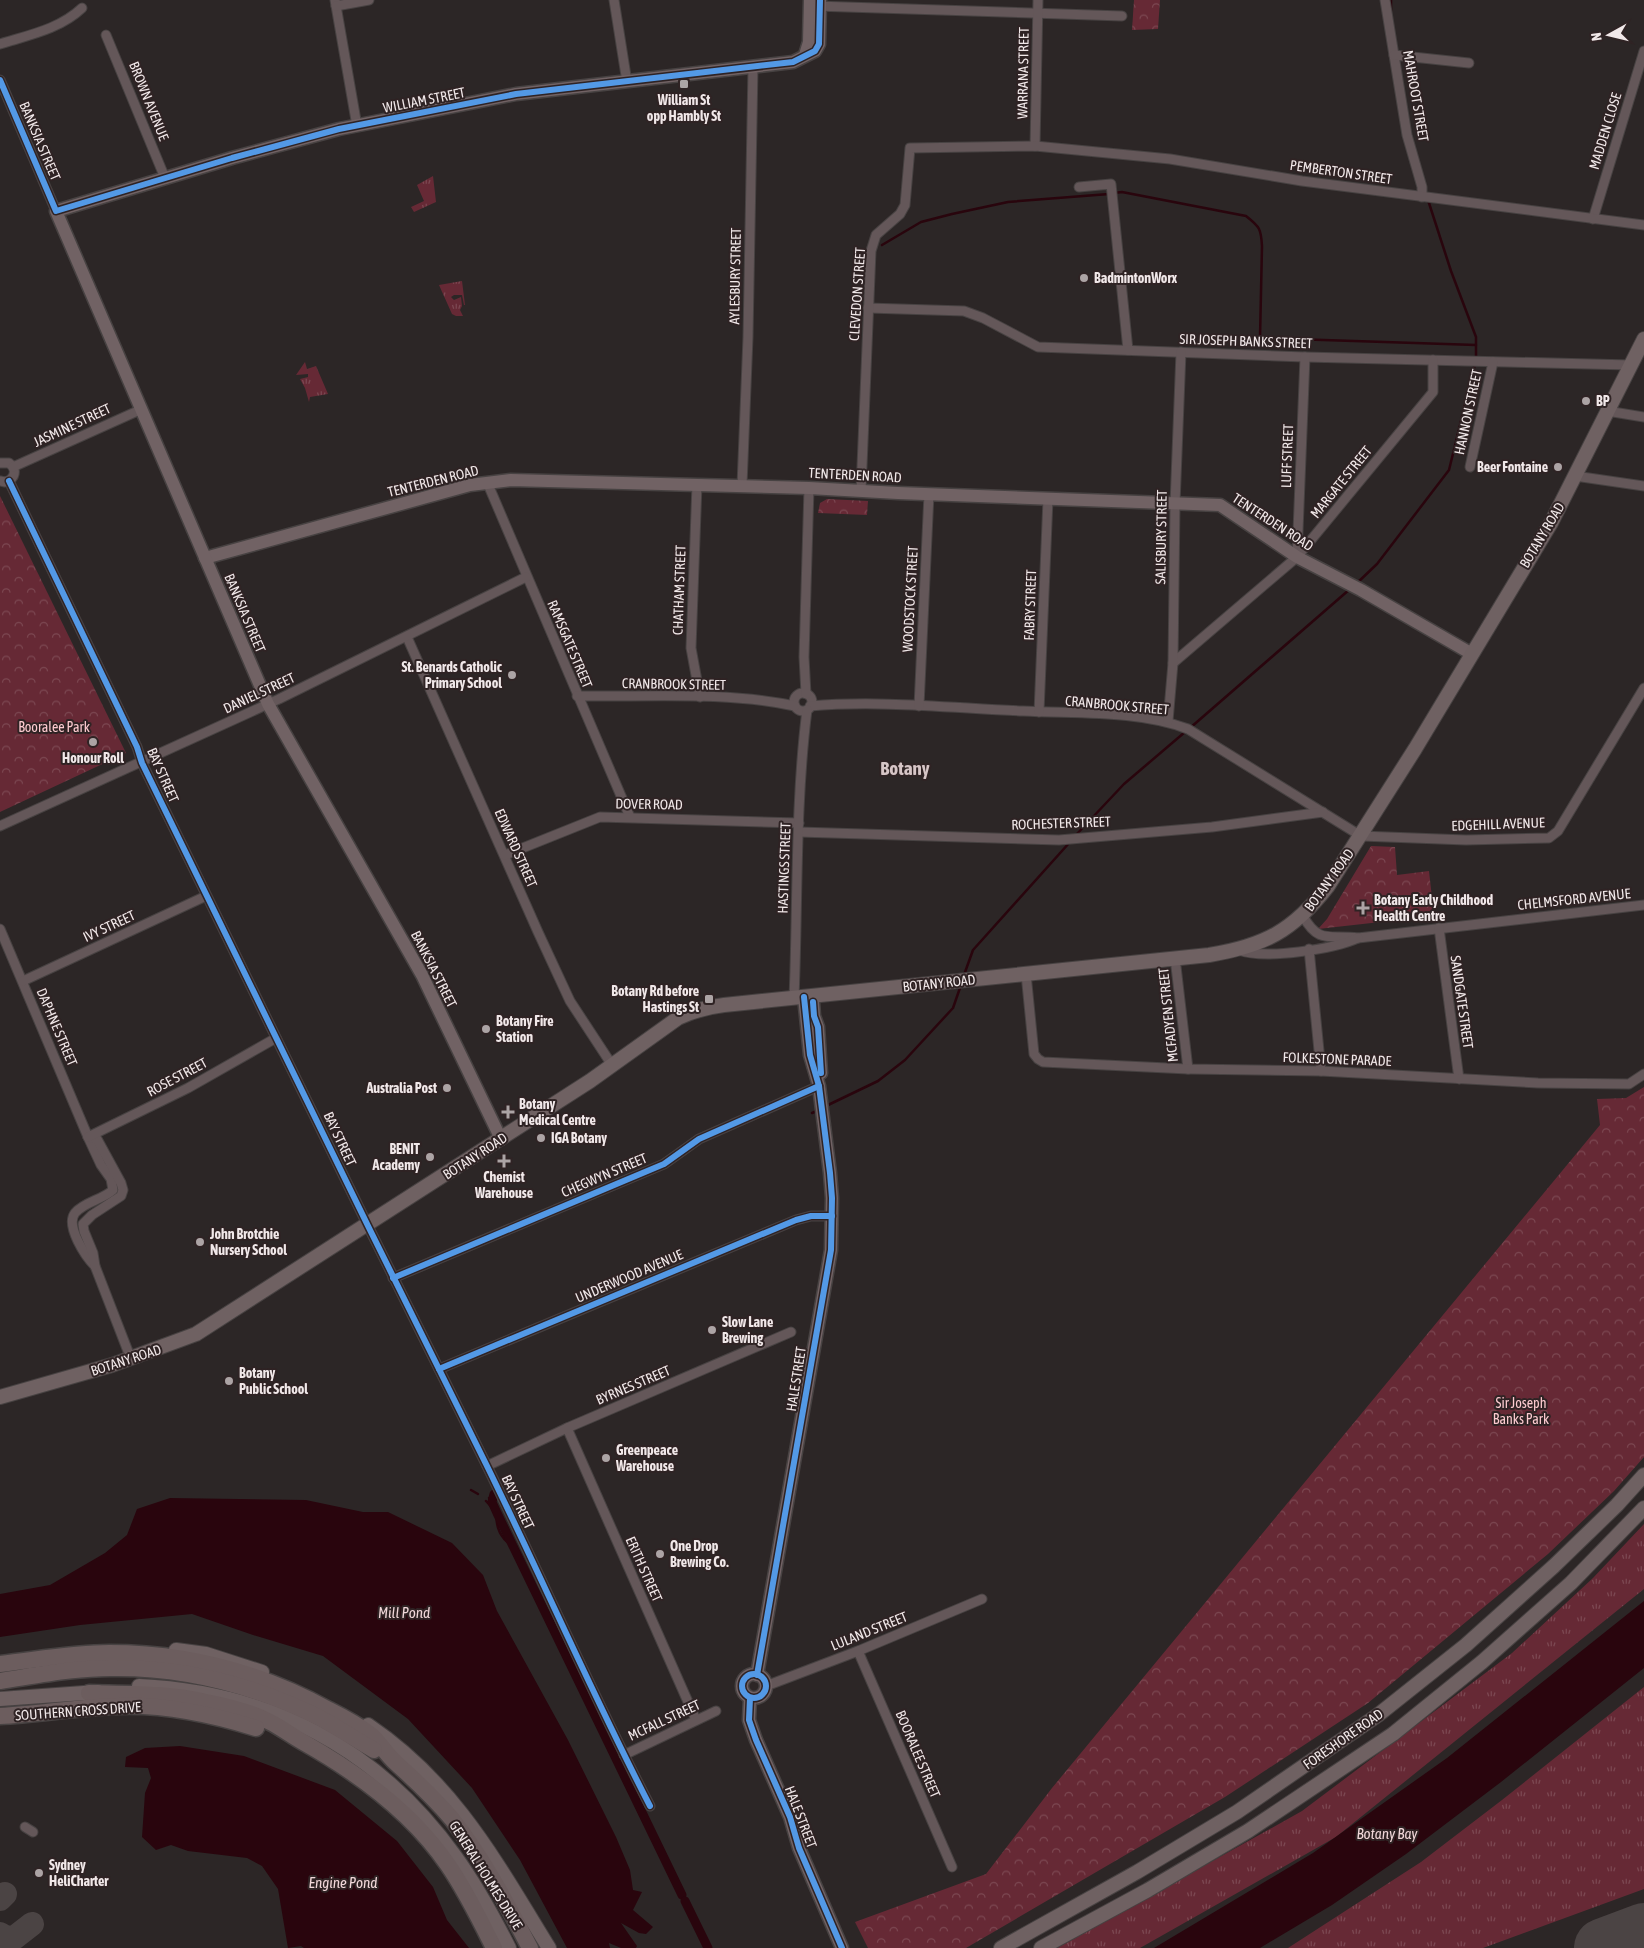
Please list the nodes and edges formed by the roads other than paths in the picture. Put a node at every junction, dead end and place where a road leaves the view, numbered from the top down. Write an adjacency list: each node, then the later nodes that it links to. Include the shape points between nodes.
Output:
1 (369, 0): 5 (street)
2 (614, 0): 17 (street)
3 (1038, 0): 8 (street, WARRANA STREET)
4 (1386, 0): 13 (street, MAHROOT STREET)
5 (336, 3): 18 (street)
6 (815, 3): 8 (street); 15 (street, WILLIAM STREET, via 804,55 793,62)
7 (82, 8): 11 (street, via 72,18 41,32)
8 (1038, 12): 9 (street); 19 (street, WARRANA STREET)
9 (1122, 16)
10 (106, 35): 20 (street, BROWN AVENUE)
11 (0, 44)
12 (1644, 51): 24 (street, MADDEN CLOSE)
13 (1394, 55): 14 (street); 22 (street, MAHROOT STREET, via 1407,135)
14 (1470, 63)
15 (753, 67): 17 (street, WILLIAM STREET); 44 (street, AYLESBURY STREET)
16 (0, 80): 23 (street, BANKSIA STREET)
17 (627, 82): 18 (street, WILLIAM STREET, via 516,94)
18 (357, 126): 20 (street, WILLIAM STREET)
19 (1035, 146): 22 (street, PEMBERTON STREET, via 1170,159 1302,182); 26 (street, CLEVEDON STREET, via 910,148 905,205 900,214 876,235 871,250)
20 (165, 178): 23 (street, WILLIAM STREET)
21 (1079, 187): 28 (street, via 1111,184)
22 (1422, 197): 24 (street, PEMBERTON STREET)
23 (56, 211): 34 (street, BANKSIA STREET)
24 (1593, 219): 25 (street, PEMBERTON STREET)
25 (1644, 225)
26 (868, 308): 28 (street, SIR JOSEPH BANKS STREET, via 964,310 1038,347); 47 (street, CLEVEDON STREET)
27 (1644, 338): 33 (main road, BOTANY ROAD)
28 (1128, 350): 29 (street, SIR JOSEPH BANKS STREET)
29 (1181, 352): 30 (street, SIR JOSEPH BANKS STREET); 50 (street, SALISBURY STREET)
30 (1305, 357): 31 (street, SIR JOSEPH BANKS STREET); 51 (street, LUFF STREET)
31 (1433, 360): 32 (street, SIR JOSEPH BANKS STREET); 51 (street, MARGATE STREET, via 1433,392)
32 (1493, 362): 33 (street, SIR JOSEPH BANKS STREET); 39 (street, HANNON STREET)
33 (1631, 365): 35 (main road, BOTANY ROAD)
34 (142, 409): 38 (street, JASMINE STREET); 52 (street, BANKSIA STREET)
35 (1607, 411): 36 (street); 40 (main road, BOTANY ROAD)
36 (1644, 417)
37 (0, 462): 38 (street)
38 (13, 467): 41 (street, via 14,475)
39 (1470, 468)
40 (1575, 476): 45 (street); 55 (main road, BOTANY ROAD)
41 (4, 481): 65 (street, BAY STREET, via 137,747)
42 (487, 482): 43 (street, TENTERDEN ROAD); 52 (street, TENTERDEN ROAD); 53 (street, RAMSGATE STREET)
43 (697, 484): 44 (street, TENTERDEN ROAD); 59 (street, CHATHAM STREET, via 691,648)
44 (742, 485): 46 (street, TENTERDEN ROAD)
45 (1644, 486)
46 (809, 488): 47 (street, TENTERDEN ROAD); 60 (street, HASTINGS STREET)
47 (861, 490): 48 (street, TENTERDEN ROAD)
48 (928, 494): 49 (street, TENTERDEN ROAD); 62 (street, WOODSTOCK STREET)
49 (1048, 499): 50 (street, TENTERDEN ROAD); 63 (street, FABRY STREET)
50 (1175, 504): 51 (street, TENTERDEN ROAD, via 1220,505); 56 (street, SALISBURY STREET)
51 (1297, 557): 55 (street, TENTERDEN ROAD); 56 (street, MARGATE STREET)
52 (205, 558): 61 (street, BANKSIA STREET)
53 (526, 577): 54 (street, DANIEL STREET); 58 (street, RAMSGATE STREET)
54 (407, 636): 61 (street, DANIEL STREET); 71 (street, EDWARD STREET)
55 (1472, 654): 70 (main road, BOTANY ROAD)
56 (1172, 662): 64 (street, SALISBURY STREET)
57 (1644, 688): 70 (street, EDGEHILL AVENUE, via 1558,831 1549,838 1466,840)
58 (578, 696): 59 (street, CRANBROOK STREET); 67 (street, RAMSGATE STREET)
59 (700, 697): 60 (street, CRANBROOK STREET)
60 (803, 702): 62 (street, CRANBROOK STREET); 69 (street, HASTINGS STREET)
61 (268, 704): 65 (street, DANIEL STREET); 92 (street, BANKSIA STREET, via 422,975)
62 (919, 706): 63 (street, CRANBROOK STREET)
63 (1039, 712): 64 (street, CRANBROOK STREET)
64 (1168, 721): 66 (street, CRANBROOK STREET, via 1188,729)
65 (142, 763): 68 (street, DANIEL STREET); 72 (street, BAY STREET)
66 (1323, 812): 69 (street, ROCHESTER STREET, via 1212,828 1059,840); 70 (street, CRANBROOK STREET)
67 (630, 817): 69 (street, DOVER ROAD); 71 (street, DOVER ROAD, via 600,817)
68 (0, 826)
69 (799, 828): 83 (street, HASTINGS STREET)
70 (1361, 836): 74 (main road, BOTANY ROAD, via 1328,886)
71 (505, 855): 85 (street, EDWARD STREET, via 570,1001)
72 (206, 896): 82 (street, IVY STREET); 84 (street, BAY STREET)
73 (1644, 905): 75 (street, CHELMSFORD AVENUE)
74 (1303, 916): 77 (street, CHELMSFORD AVENUE, via 1308,926 1319,935); 79 (main road, BOTANY ROAD, via 1270,938)
75 (1438, 928): 77 (street, CHELMSFORD AVENUE); 89 (street, SANDGATE STREET)
76 (0, 929): 82 (street, DAPHNE STREET)
77 (1358, 938): 78 (street, CHELMSFORD AVENUE)
78 (1310, 949): 79 (street, CHELMSFORD AVENUE, via 1261,954); 87 (street)
79 (1239, 950): 80 (main road, BOTANY ROAD)
80 (1175, 958): 81 (main road, BOTANY ROAD); 86 (street, MCFADYEN STREET)
81 (1026, 974): 83 (main road, BOTANY ROAD); 86 (street, FOLKESTONE PARADE, via 1034,1054 1043,1062)
82 (23, 981): 91 (street, DAPHNE STREET)
83 (803, 997): 85 (main road, BOTANY ROAD, via 712,1006 694,1011 678,1018); 90 (street, HALE STREET, via 810,1055)
84 (276, 1038): 91 (street, ROSE STREET, via 188,1088); 94 (street, BAY STREET)
85 (612, 1065): 92 (main road, BOTANY ROAD)
86 (1188, 1069): 87 (street, FOLKESTONE PARADE)
87 (1322, 1072): 89 (street, FOLKESTONE PARADE)
88 (1644, 1074): 89 (street, FOLKESTONE PARADE, via 1629,1084)
89 (1459, 1079)
90 (819, 1086): 93 (street, HALE STREET, via 830,1173); 96 (street, CHEGWYN STREET, via 699,1138 664,1164)
91 (88, 1137): 95 (street, DAPHNE STREET, via 111,1179 113,1190 83,1207 73,1219 85,1256); 95 (street, DAPHNE STREET, via 97,1139 123,1190 121,1196 83,1224)
92 (501, 1139): 94 (main road, BOTANY ROAD)
93 (827, 1216): 99 (street, UNDERWOOD AVENUE, via 807,1217 738,1244); 108 (street, HALE STREET, via 831,1250)
94 (368, 1225): 96 (street, BAY STREET); 98 (main road, BOTANY ROAD, via 196,1334)
95 (96, 1266): 98 (street, DAPHNE STREET)
96 (393, 1278): 99 (street, BAY STREET)
97 (790, 1332): 101 (street, BYRNES STREET)
98 (131, 1359): 100 (main road, BOTANY ROAD)
99 (439, 1369): 102 (street, BAY STREET)
100 (0, 1397)
101 (567, 1428): 102 (street, BYRNES STREET); 116 (street, ERITH STREET)
102 (486, 1466): 118 (street, BAY STREET)
103 (1644, 1475): 127 (main road, FORESHORE ROAD, via 1554,1566 1466,1644 1378,1715 1237,1812)
104 (1644, 1508): 128 (main road, FORESHORE ROAD, via 1570,1583 1482,1662 1393,1734 1248,1831)
105 (982, 1598): 106 (street, LULAND STREET)
106 (858, 1651): 110 (street, LULAND STREET); 121 (street, BOORALEE STREET)
107 (0, 1664): 119 (highway, via 108,1653 212,1663 292,1690 371,1736); 126 (main road, via 43,1652 77,1648 114,1645 157,1648 206,1654 243,1665 324,1699 358,1718 413,1759 446,1793 477,1832)
108 (758, 1675): 110 (street); 112 (street, via 750,1675 743,1683 742,1690)
109 (0, 1681): 119 (highway, via 81,1669 117,1668 201,1676 266,1694 313,1714)
110 (766, 1686): 112 (street, via 761,1696)
111 (89, 1693): 113 (main road); 117 (highway, via 204,1701 270,1722); 124 (main road, via 139,1686 217,1695 296,1722 336,1743 371,1766 421,1814 473,1883)
112 (750, 1698): 122 (street, HALE STREET, via 749,1720 756,1740 790,1817 798,1848)
113 (0, 1699)
114 (716, 1711): 116 (street, MCFALL STREET)
115 (0, 1716): 117 (highway, SOUTHERN CROSS DRIVE, via 119,1706 190,1711)
116 (696, 1720): 118 (street, MCFALL STREET)
117 (301, 1741): 123 (highway, GENERAL HOLMES DRIVE, via 355,1773 399,1809 448,1864)
118 (624, 1754): 120 (street, BAY STREET)
119 (396, 1762): 125 (highway, GENERAL HOLMES DRIVE, via 453,1821 487,1871)
120 (650, 1806)
121 (952, 1867)
122 (841, 1942)
123 (494, 1948)
124 (509, 1948)
125 (530, 1948)
126 (549, 1948)
127 (1001, 1948)
128 (1041, 1948)

